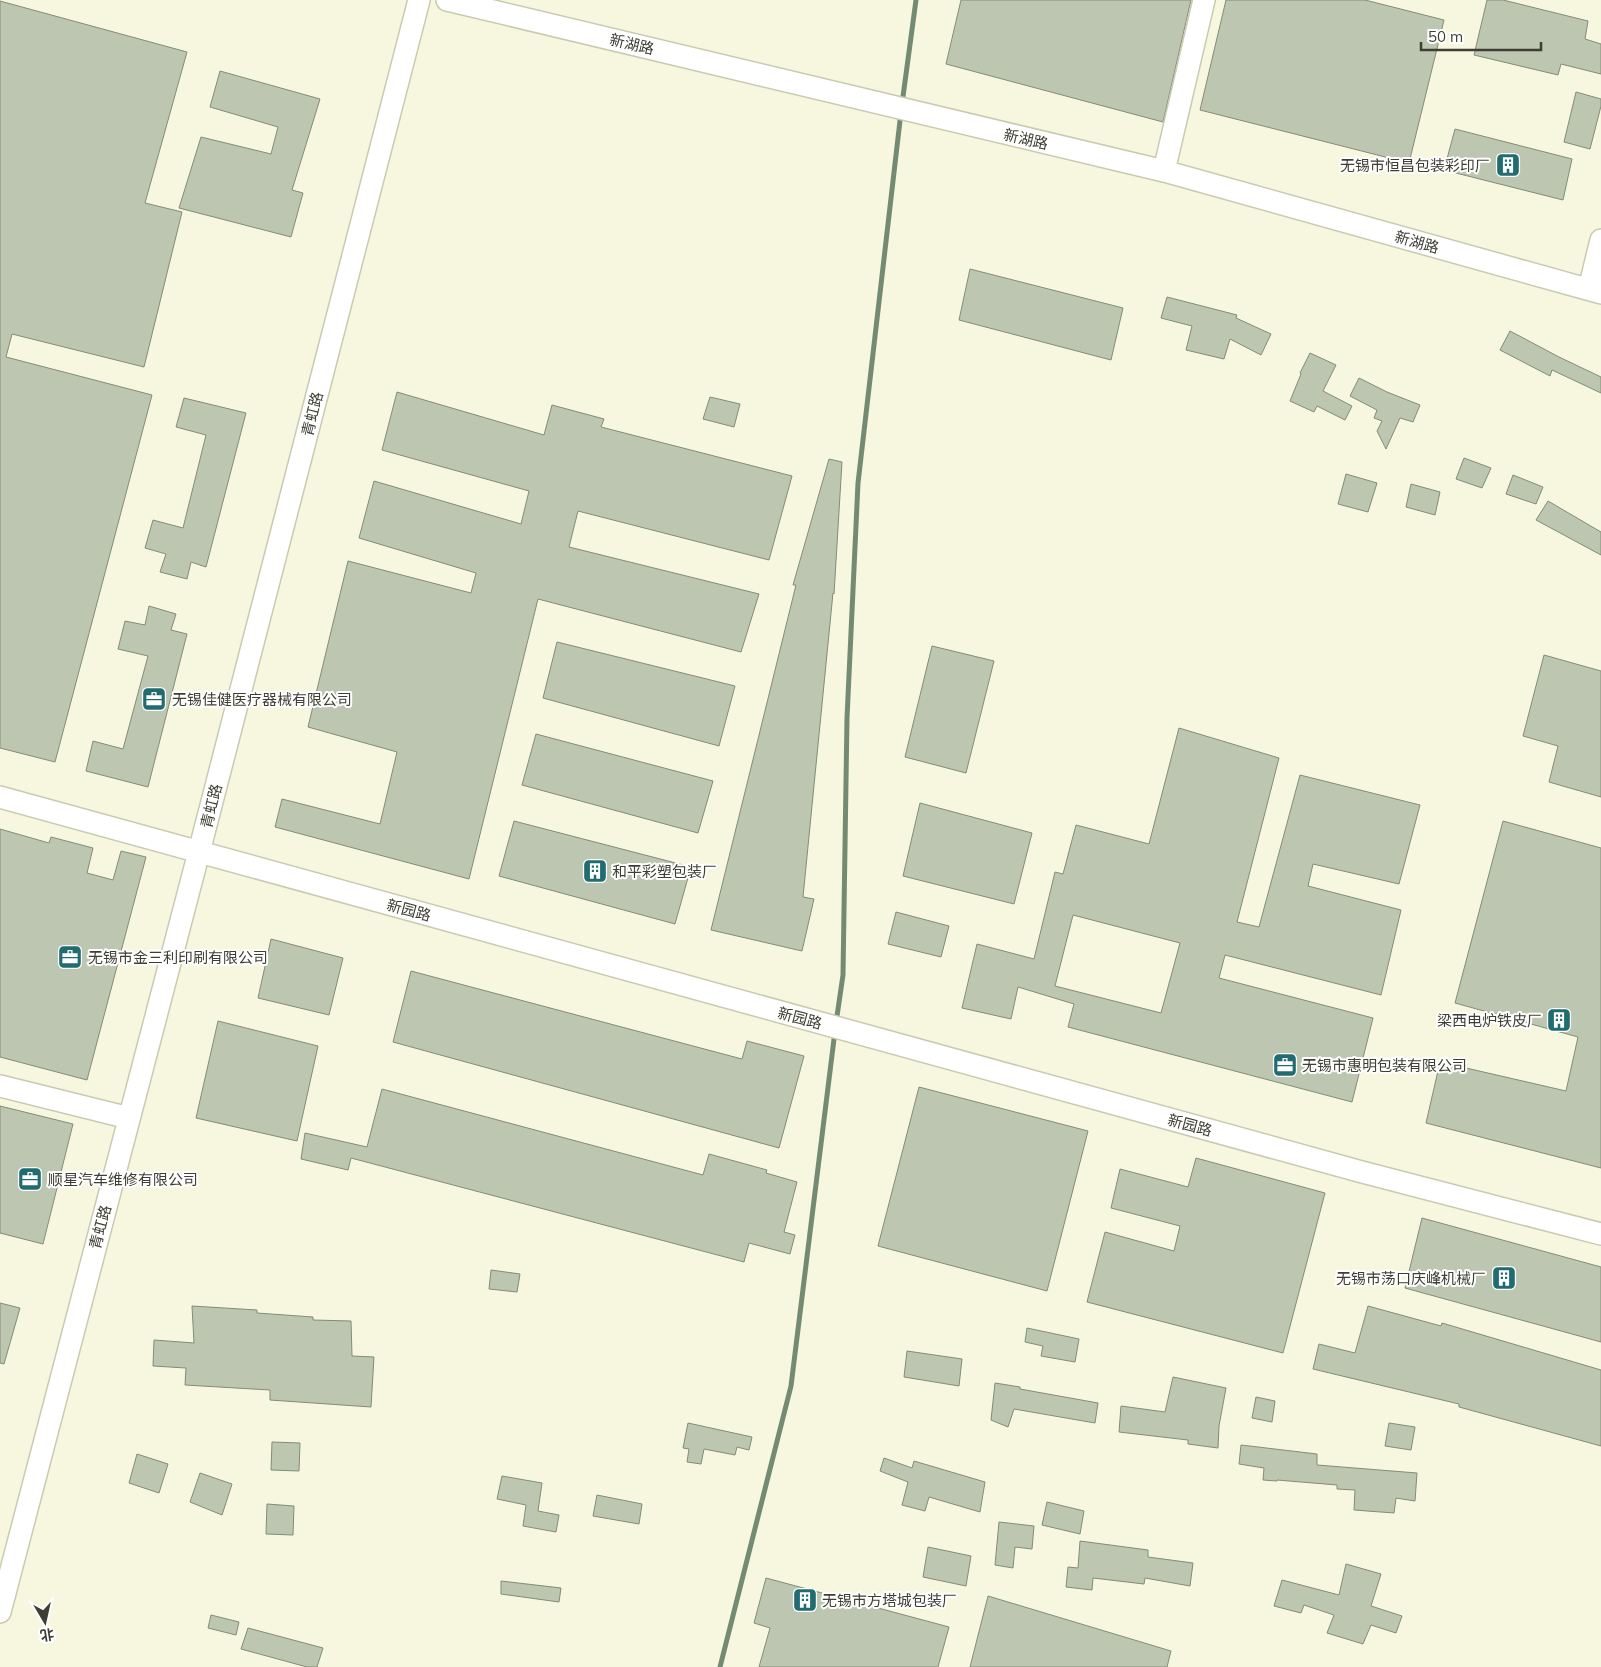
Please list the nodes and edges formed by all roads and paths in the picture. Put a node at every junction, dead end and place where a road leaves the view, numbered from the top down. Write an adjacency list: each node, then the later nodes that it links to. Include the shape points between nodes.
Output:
1 (419, 0): 8 (street, 青虹路)
2 (446, 0): 4 (street, 新湖路)
3 (1204, 0): 4 (street)
4 (1164, 171): 6 (street, 新湖路)
5 (1601, 240): 6 (street)
6 (1595, 291)
7 (0, 797): 8 (street, 新园路)
8 (199, 852): 10 (street, 青虹路); 11 (street, 新园路, via 1362,1172)
9 (0, 1086): 10 (street)
10 (129, 1118): 12 (street, 青虹路)
11 (1601, 1234)
12 (0, 1612)

